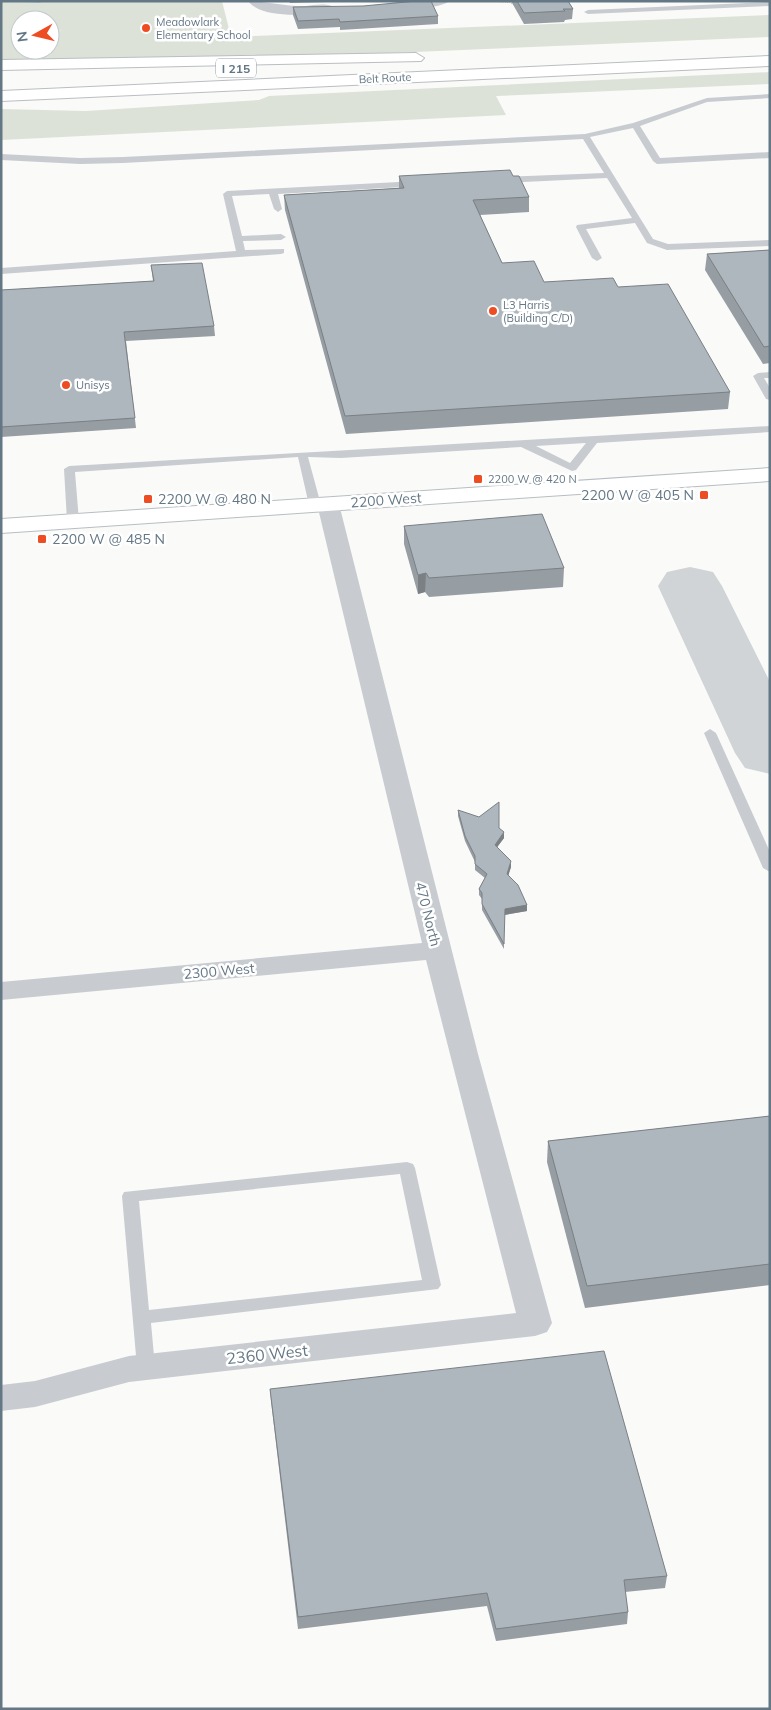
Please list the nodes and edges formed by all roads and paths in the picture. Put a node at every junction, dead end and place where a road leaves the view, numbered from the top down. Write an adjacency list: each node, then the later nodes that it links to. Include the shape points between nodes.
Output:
1 (16, 1): 2 (lane)
2 (40, 1)
3 (442, 1): 10 (street)
4 (497, 1): 6 (path)
5 (256, 2): 11 (street, via 282,9)
6 (509, 2): 9 (path)
7 (709, 4): 8 (lane); 12 (lane)
8 (770, 4)
9 (519, 5)
10 (378, 7)
11 (340, 8)
12 (588, 12)
13 (770, 61): 15 (main road, Belt Route / I 215)
14 (1, 65): 16 (main road, Belt Route / I 215, via 430,58)
15 (439, 75): 17 (main road, Belt Route / I 215); 19 (main road)
16 (1, 78)
17 (1, 96)
18 (770, 96): 20 (lane, via 707,100)
19 (1, 103)
20 (635, 125): 21 (lane); 22 (lane, via 657,161)
21 (585, 136): 23 (lane, via 124,160); 24 (lane)
22 (770, 155)
23 (1, 157)
24 (610, 175): 25 (lane); 29 (lane)
25 (492, 180)
26 (425, 183): 27 (lane, via 315,193)
27 (273, 192): 28 (lane); 31 (lane, via 227,194)
28 (278, 209)
29 (638, 220): 32 (lane, via 650,241 667,247); 35 (lane, via 580,227)
30 (281, 237): 31 (lane)
31 (238, 239): 34 (lane)
32 (770, 243)
33 (282, 251): 34 (lane)
34 (241, 253): 36 (lane)
35 (596, 258)
36 (1, 271)
37 (770, 375): 38 (lane, via 758,376)
38 (770, 397)
39 (770, 429): 40 (lane)
40 (592, 441): 41 (lane); 44 (lane)
41 (524, 444): 42 (lane); 44 (lane)
42 (302, 454): 45 (lane); 46 (lane, via 69,469)
43 (770, 474): 44 (main road, 2200 West)
44 (575, 477): 45 (main road, 2200 West)
45 (321, 504): 46 (main road, 2200 West); 50 (street, 470 North)
46 (73, 521): 47 (main road, 2200 West)
47 (1, 526)
48 (710, 733): 49 (lane)
49 (770, 868)
50 (437, 950): 51 (street, 2300 West); 53 (street, 470 North)
51 (1, 991)
52 (140, 1318): 52 (lane, via 130,1196 407,1168 432,1285); 54 (lane)
53 (535, 1323): 54 (street, 2360 West)
54 (146, 1367): 55 (street, 2360 West, via 36,1394)
55 (1, 1398)

